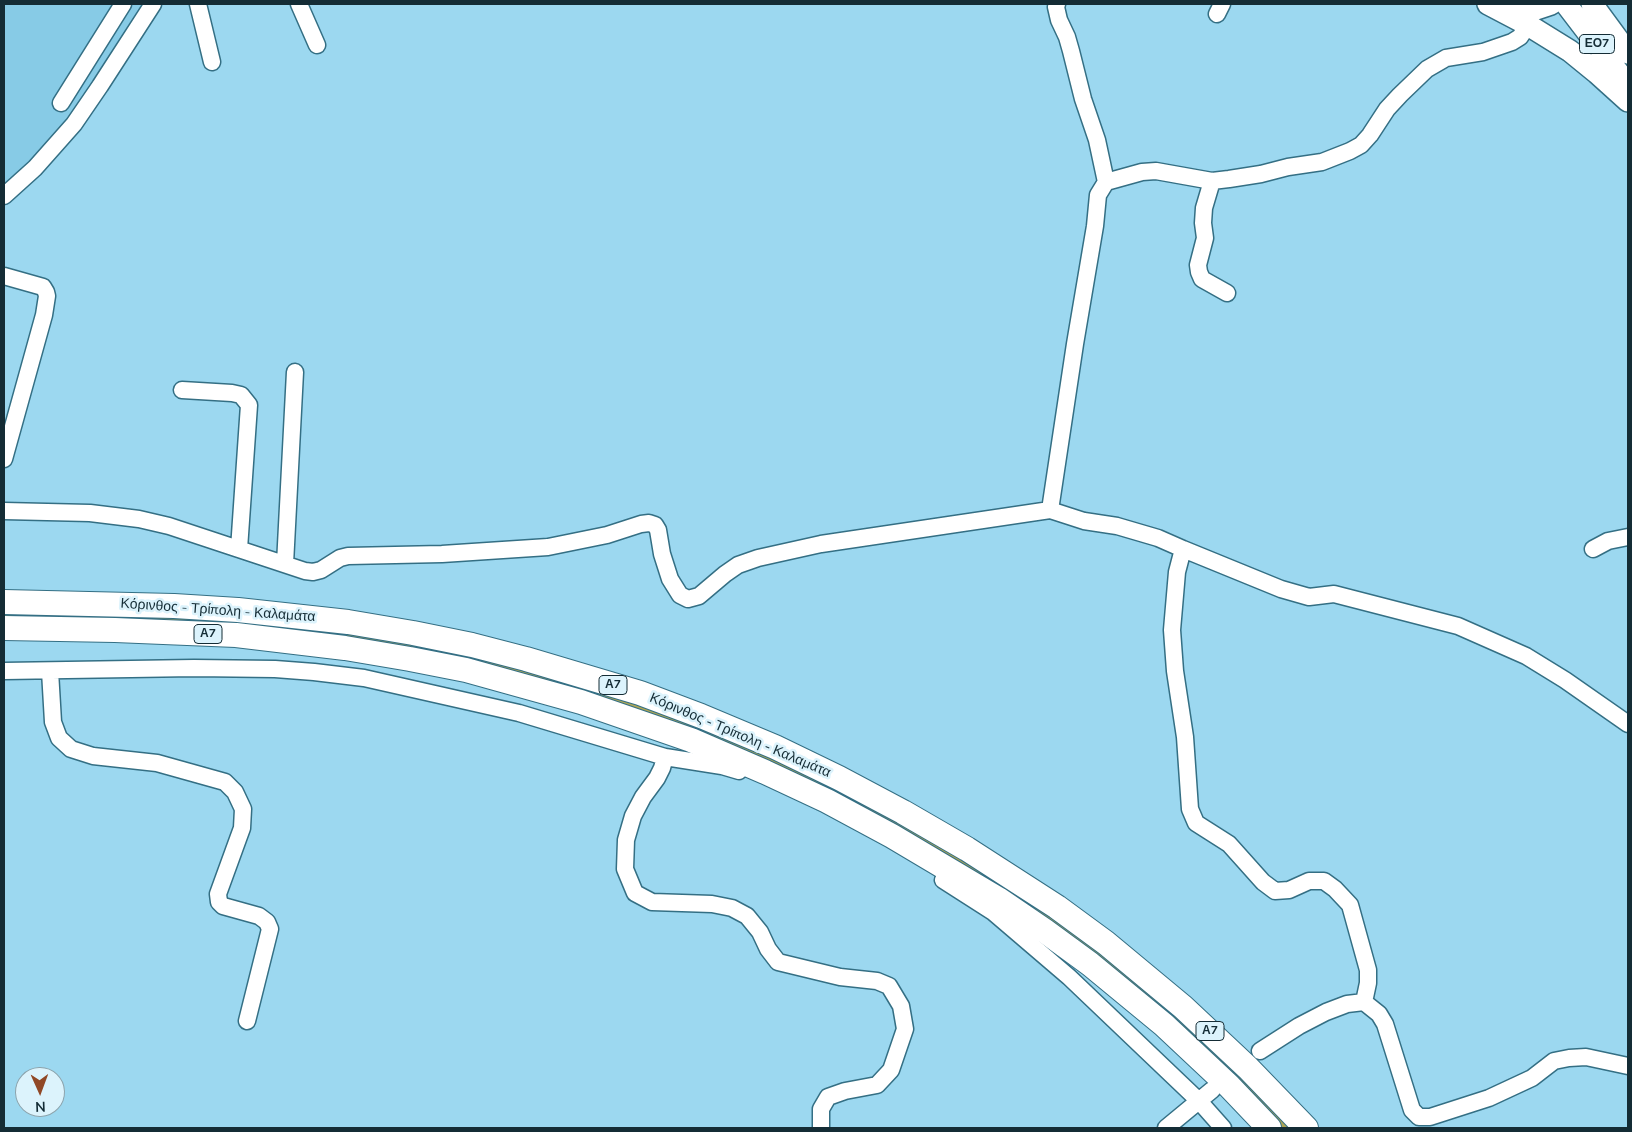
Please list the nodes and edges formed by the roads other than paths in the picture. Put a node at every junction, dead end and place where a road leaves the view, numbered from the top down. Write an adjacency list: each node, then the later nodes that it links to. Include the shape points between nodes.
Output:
1 (123, 4): 18 (street)
2 (153, 4): 21 (street, via 74,124)
3 (198, 4): 15 (street)
4 (299, 4): 13 (street)
5 (1057, 4): 20 (street)
6 (1551, 4): 10 (main road, via 1512,11)
7 (1566, 4): 16 (main road, ΕΟ7)
8 (1592, 4): 12 (main road, ΕΟ7)
9 (1608, 4): 12 (main road)
10 (1494, 6): 11 (main road)
11 (1528, 26): 17 (main road, via 1578,57); 19 (street, via 1512,42 1483,52 1446,58 1427,69 1394,102 1361,145 1350,151 1322,162)
12 (1614, 34): 14 (main road, ΕΟ7)
13 (317, 44)
14 (1628, 53)
15 (212, 62)
16 (1628, 85)
17 (1628, 101)
18 (61, 103)
19 (1212, 181): 20 (street, via 1156,171); 23 (street, via 1204,208 1205,238 1198,265 1202,279)
20 (1106, 182): 27 (street, via 1098,195)
21 (4, 196)
22 (4, 276): 26 (street, via 42,287 47,296)
23 (1227, 293)
24 (295, 372): 33 (street)
25 (182, 390): 30 (street, via 232,392 245,398 249,405)
26 (4, 459)
27 (1050, 510): 32 (street, via 1084,522 1117,526 1158,538); 33 (street, via 821,544 758,558 725,574 699,596 688,598 680,594 670,579 658,530 649,523 548,547 442,554 357,555 344,557 313,572)
28 (4, 511): 30 (street, via 90,513 139,519)
29 (1628, 537): 31 (street, via 1608,541)
30 (238, 549): 33 (street)
31 (1593, 549)
32 (1183, 550): 38 (street, via 1309,597 1334,594 1458,626 1526,656); 40 (street, via 1177,572 1172,630 1190,809 1196,823 1228,844 1274,891 1289,890 1309,881 1324,881 1335,888 1350,905 1368,970)
33 (285, 564)
34 (4, 602): 50 (highway, Κόρινθος - Τρίπολη - Καλαμάτα / Α7, via 238,610 413,633 472,644 591,678 701,716 840,778 967,849 1050,902 1106,943 1183,1007)
35 (4, 628): 49 (highway, Κόρινθος - Τρίπολη - Καλαμάτα / Α7, via 236,635 345,648 447,666 521,684 691,740 827,801 998,899 1090,964 1164,1025)
36 (4, 671): 37 (street)
37 (50, 671): 39 (street, via 275,669 364,678 519,713); 41 (street, via 53,722 59,738 70,750 93,756 157,763 225,782 236,792 242,808 242,828 218,894 219,902 259,916 270,929)
38 (1628, 724)
39 (665, 757): 45 (street, via 722,766 775,786 857,828 955,887 993,912 1069,977); 46 (street, via 660,773 633,816 626,840 625,869 635,893 652,902 732,908 747,916 778,962 840,977 877,981 889,986 901,1006 905,1029 891,1070 876,1086 828,1097 821,1109)
40 (1364, 1002): 42 (street, via 1326,1012); 43 (street, via 1379,1014 1385,1024 1412,1110 1419,1117 1430,1117 1489,1098 1532,1078 1554,1061 1586,1057)
41 (247, 1021)
42 (1260, 1051)
43 (1628, 1066)
44 (1212, 1090): 45 (street)
45 (1198, 1101): 47 (street); 48 (street)
46 (821, 1128)
47 (1166, 1128)
48 (1223, 1128)
49 (1269, 1128)
50 (1306, 1128)

